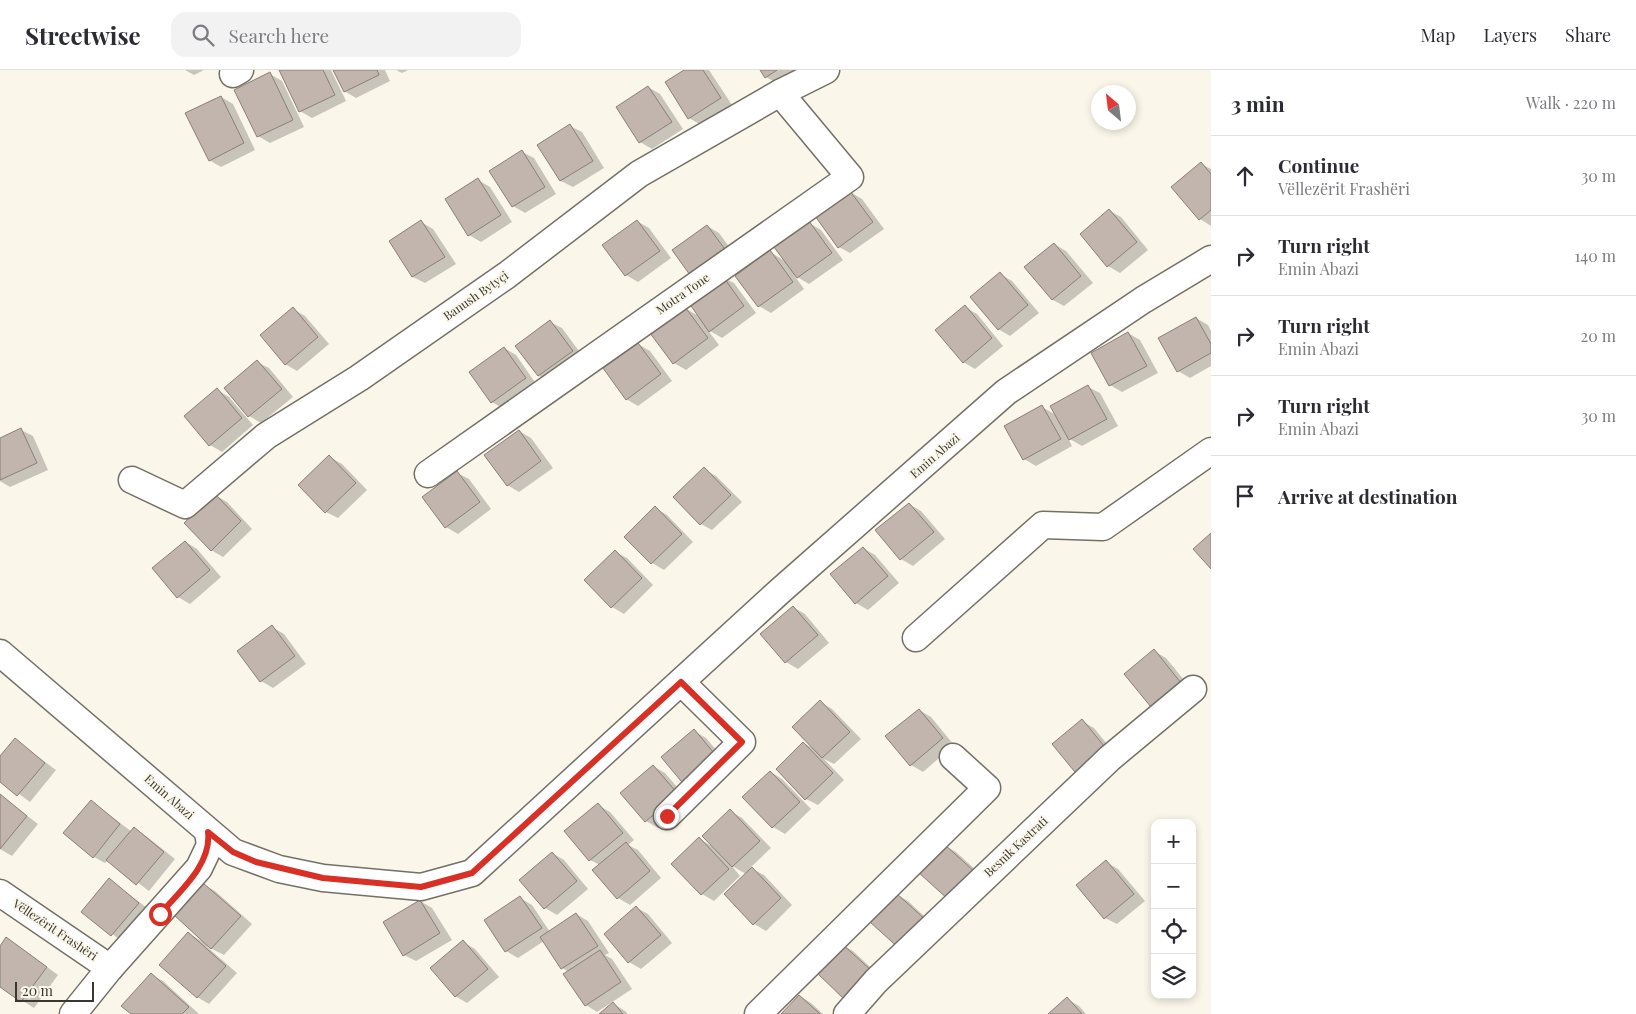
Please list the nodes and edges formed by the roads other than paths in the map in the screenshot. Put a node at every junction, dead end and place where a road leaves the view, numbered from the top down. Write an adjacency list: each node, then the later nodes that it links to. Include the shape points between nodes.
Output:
1 (826, 70): 2 (street, Banush Bytyçi)
2 (780, 93): 5 (street, Motra Tone, via 850,177); 6 (street, Banush Bytyçi, via 638,174 507,275 359,378 266,436 185,505)
3 (1211, 259): 9 (street, Emin Abazi, via 1143,300 1006,392)
4 (1211, 451): 7 (street, via 1103,527 1043,525)
5 (428, 474)
6 (132, 480)
7 (916, 638)
8 (0, 653): 13 (street, Emin Abazi)
9 (681, 682): 12 (street, via 742,742); 13 (street, Emin Abazi, via 472,873 421,887 323,878 256,862 233,852)
10 (1193, 689): 18 (street, Besnik Kastrati, via 1110,758 883,974)
11 (953, 757): 17 (street, via 987,788)
12 (667, 816)
13 (208, 832): 15 (street, Vëllezërit Frashëri, via 210,846 199,868)
14 (0, 893): 15 (street, Vëllezërit Frashëri)
15 (110, 968): 16 (street, Vëllezërit Frashëri)
16 (73, 1014)
17 (758, 1014)
18 (847, 1014)

